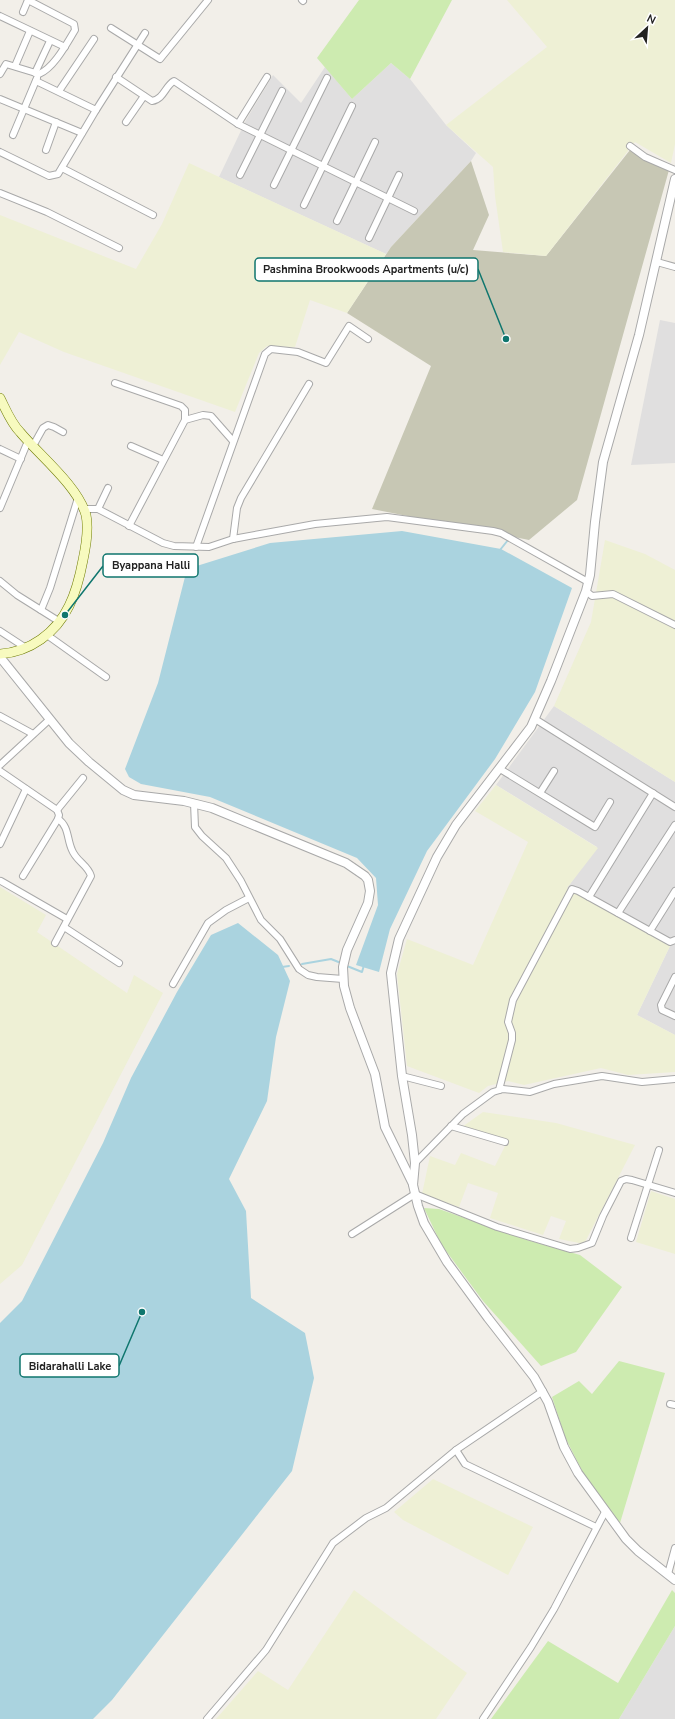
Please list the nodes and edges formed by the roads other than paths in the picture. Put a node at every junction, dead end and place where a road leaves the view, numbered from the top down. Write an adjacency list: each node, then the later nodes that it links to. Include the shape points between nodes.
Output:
1 (28, 0): 3 (street); 11 (street, via 74,24 75,30)
2 (208, 0): 10 (street, via 160,59)
3 (24, 12)
4 (0, 16): 6 (street)
5 (111, 28): 10 (street)
6 (30, 31): 9 (street); 12 (street)
7 (145, 33): 10 (street)
8 (94, 39): 19 (street)
9 (50, 41): 11 (street); 13 (street)
10 (137, 45): 15 (street)
11 (65, 47): 13 (street, via 48,68)
12 (15, 66): 13 (street); 14 (street, via 6,64)
13 (37, 73): 18 (street)
14 (0, 74)
15 (116, 77): 21 (street); 25 (street)
16 (267, 77): 28 (street)
17 (327, 78): 35 (street)
18 (36, 81): 19 (street); 24 (street)
19 (59, 91): 25 (street)
20 (282, 91): 30 (street)
21 (144, 96): 27 (street); 28 (street, via 152,101 157,100 174,81)
22 (0, 99): 24 (street)
23 (352, 106): 37 (street)
24 (25, 109): 26 (street); 31 (street)
25 (96, 110): 29 (street)
26 (56, 122): 29 (street); 34 (street)
27 (126, 122)
28 (238, 124): 30 (street)
29 (82, 132): 38 (street)
30 (259, 134): 35 (street); 40 (street)
31 (13, 135)
32 (375, 142): 43 (street)
33 (630, 146): 39 (street)
34 (46, 150)
35 (291, 150): 37 (street); 44 (street)
36 (0, 152): 38 (street, via 49,176 58,174)
37 (323, 166): 43 (street); 47 (street)
38 (62, 168): 49 (street)
39 (675, 170)
40 (240, 174)
41 (399, 175): 46 (street)
42 (675, 179): 53 (street)
43 (356, 182): 46 (street); 50 (street)
44 (274, 185)
45 (0, 192): 52 (street)
46 (388, 198): 48 (street); 51 (street)
47 (304, 205)
48 (414, 211)
49 (153, 215)
50 (337, 221)
51 (368, 238)
52 (119, 248)
53 (657, 262): 54 (street); 76 (street, via 603,462)
54 (675, 267)
55 (368, 339): 61 (street, via 349,326 326,363 298,352 271,349 265,354)
56 (115, 383): 59 (street, via 181,406 185,410)
57 (309, 384): 73 (street, via 241,498 237,508)
58 (0, 398): 62 (main road, via 15,426)
59 (185, 420): 61 (street, via 203,415 211,416); 66 (street)
60 (63, 432): 62 (street, via 48,425)
61 (233, 441): 74 (street)
62 (30, 444): 65 (street); 68 (main road, via 48,461)
63 (131, 446): 66 (street)
64 (0, 449): 65 (street)
65 (21, 459): 69 (street)
66 (163, 460): 72 (street)
67 (108, 488): 71 (street)
68 (78, 498): 70 (main road); 78 (street, via 50,588)
69 (0, 508)
70 (84, 509): 71 (street); 79 (main road, via 87,529 84,558 75,591)
71 (98, 509): 72 (street)
72 (130, 526): 74 (street, via 163,543)
73 (233, 539): 74 (street, via 215,546); 76 (street, via 315,524 387,517 493,531)
74 (196, 547)
75 (0, 581): 78 (street)
76 (588, 582): 77 (street)
77 (586, 591): 80 (street, via 592,596 613,594); 88 (street)
78 (40, 610): 79 (street)
79 (60, 622): 82 (main road)
80 (675, 625)
81 (0, 631): 83 (street)
82 (47, 635): 83 (main road); 85 (street)
83 (26, 648): 84 (main road)
84 (0, 656): 87 (street)
85 (106, 677)
86 (0, 716): 89 (street)
87 (50, 719): 89 (street); 99 (street, via 79,752 123,790 140,796)
88 (535, 719): 91 (street); 97 (street)
89 (33, 734): 90 (street)
90 (0, 765)
91 (500, 769): 96 (street); 121 (street, via 456,825 440,852 396,947 391,982)
92 (0, 771): 95 (street)
93 (554, 771): 96 (street)
94 (83, 778): 101 (street)
95 (26, 789): 101 (street); 104 (street)
96 (540, 793): 98 (street, via 595,827)
97 (653, 793): 100 (street); 108 (street)
98 (610, 802)
99 (194, 803): 109 (street, via 195,827 226,858); 118 (street, via 332,857 362,873 368,880 370,896 347,950)
100 (675, 807)
101 (56, 810): 102 (street)
102 (58, 819): 105 (street); 111 (street, via 64,824 72,850 91,876)
103 (675, 826): 110 (street)
104 (0, 844)
105 (23, 876)
106 (2, 882): 111 (street)
107 (675, 891): 113 (street)
108 (589, 896): 110 (street); 124 (street, via 575,889 571,891 516,992 508,1022 512,1040)
109 (249, 898): 118 (street, via 261,920 280,939 299,969 308,975); 119 (street, via 208,923)
110 (618, 913): 113 (street)
111 (67, 919): 112 (street)
112 (64, 926): 115 (street); 116 (street)
113 (650, 931): 114 (street, via 670,942)
114 (675, 940)
115 (55, 943)
116 (119, 963)
117 (675, 977): 120 (street, via 661,1005 662,1010)
118 (343, 979): 130 (street, via 375,1074 385,1127)
119 (173, 984)
120 (675, 1016)
121 (402, 1076): 123 (street); 128 (street)
122 (675, 1079): 124 (street, via 642,1082 602,1076 554,1084 530,1092)
123 (441, 1086)
124 (499, 1090): 125 (street, via 485,1097)
125 (451, 1126): 126 (street); 128 (street)
126 (505, 1142)
127 (659, 1150): 129 (street)
128 (415, 1163): 130 (street)
129 (648, 1185): 130 (street, via 626,1179 621,1182 592,1243 574,1249 497,1227); 131 (street); 133 (street)
130 (414, 1189): 132 (street); 134 (street, via 424,1223 447,1262)
131 (675, 1193)
132 (352, 1234)
133 (632, 1238)
134 (543, 1391): 135 (street); 136 (street, via 568,1457)
135 (456, 1450): 137 (street, via 465,1464); 141 (street, via 386,1508 366,1518 333,1543 266,1650)
136 (605, 1512): 137 (street); 139 (street, via 638,1551)
137 (596, 1527): 142 (street, via 532,1647)
138 (675, 1548): 139 (street)
139 (668, 1574): 140 (street)
140 (675, 1580)
141 (207, 1719)
142 (483, 1719)

